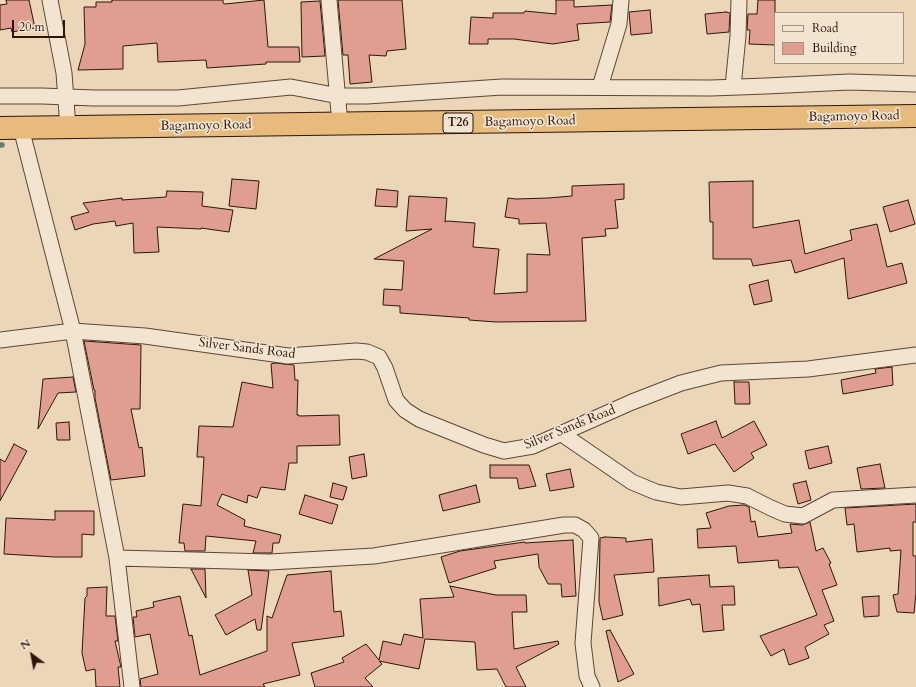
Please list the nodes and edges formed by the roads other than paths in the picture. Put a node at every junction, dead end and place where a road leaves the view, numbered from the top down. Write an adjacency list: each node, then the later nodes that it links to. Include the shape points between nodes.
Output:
1 (50, 0): 10 (street)
2 (329, 0): 9 (street)
3 (621, 0): 6 (street, via 619,24)
4 (739, 0): 7 (street)
5 (916, 84): 7 (street, via 849,82)
6 (600, 87): 7 (street); 9 (street, via 502,86)
7 (733, 87)
8 (0, 96): 10 (street)
9 (338, 96): 10 (street, via 291,87 178,98); 12 (street)
10 (66, 97): 14 (street)
11 (916, 116): 12 (highway, Bagamoyo Road / T26)
12 (340, 124): 14 (highway, Bagamoyo Road / T26)
13 (11, 128): 14 (highway, Bagamoyo Road / T26); 15 (street)
14 (68, 128)
15 (73, 331): 16 (street, Silver Sands Road); 18 (street, Silver Sands Road, via 144,336 288,356 367,352 379,357 396,400 419,419 504,451 533,446); 20 (street)
16 (0, 340)
17 (916, 354): 18 (street, Silver Sands Road, via 808,369 721,373 681,383)
18 (562, 434): 19 (street, via 632,482 656,492 680,497 728,493 747,496 785,514 803,516 833,500)
19 (916, 495)
20 (117, 558): 21 (street); 22 (street, via 270,562 374,556 575,525 591,538 583,643)
21 (132, 687)
22 (592, 687)

